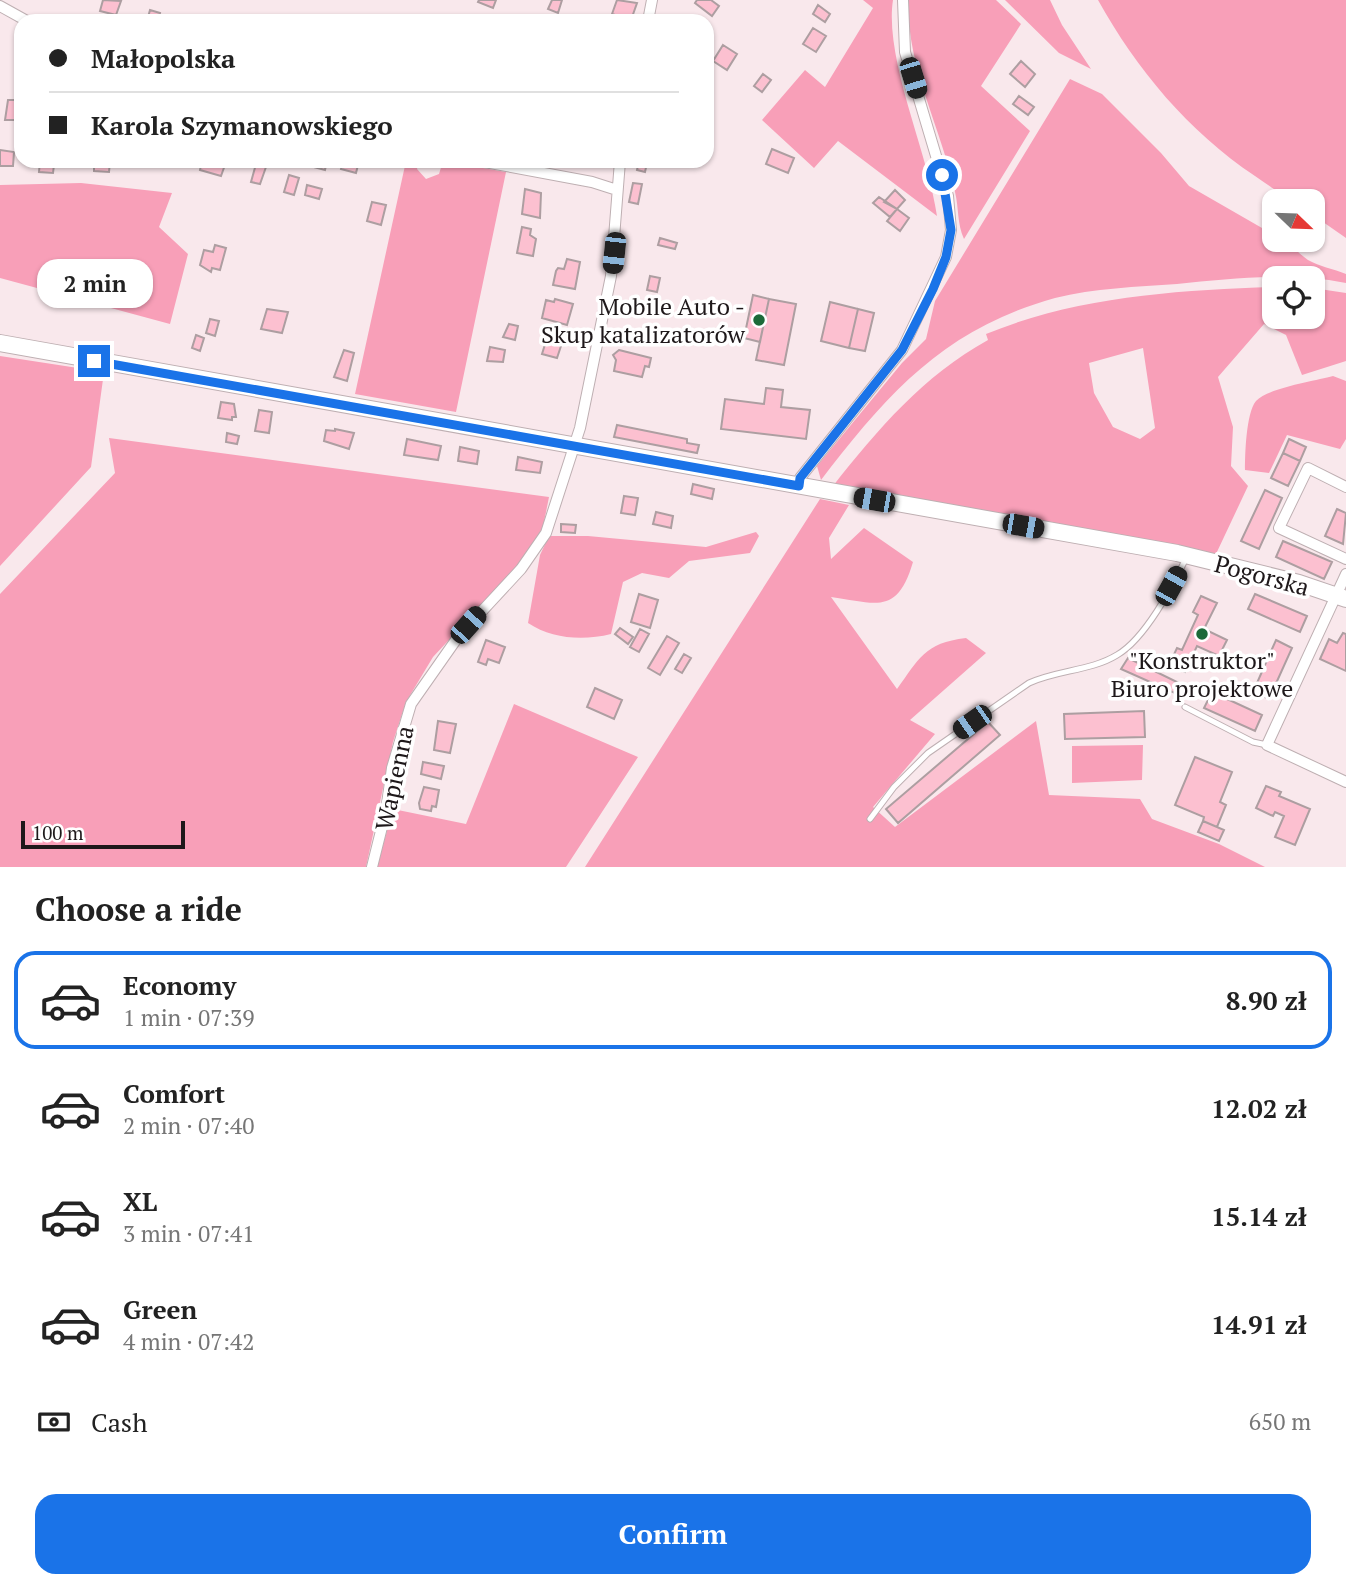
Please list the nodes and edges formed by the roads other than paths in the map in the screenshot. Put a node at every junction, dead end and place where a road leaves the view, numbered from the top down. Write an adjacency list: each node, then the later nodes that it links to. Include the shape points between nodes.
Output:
1 (903, 0): 7 (street, via 905,52 948,196 951,230 946,257 902,350 800,478)
2 (517, 168): 4 (street)
3 (620, 168): 4 (street, Wapienna)
4 (617, 190): 6 (street, Wapienna, via 611,276 580,428)
5 (0, 343): 6 (street, Pogorska)
6 (572, 446): 7 (street, Pogorska); 17 (street, Wapienna, via 546,533 521,569 458,637 411,704 392,768 387,811)
7 (799, 486): 9 (street, Pogorska)
8 (1346, 487): 10 (street, via 1308,468 1279,528)
9 (1182, 554): 12 (street, Pogorska); 16 (lane, via 1139,635 1117,655 1029,683 928,753)
10 (1346, 559)
11 (1346, 574): 12 (street)
12 (1341, 598): 14 (street)
13 (1185, 707): 14 (lane)
14 (1267, 745): 15 (street)
15 (1346, 782)
16 (870, 819)
17 (372, 867)

